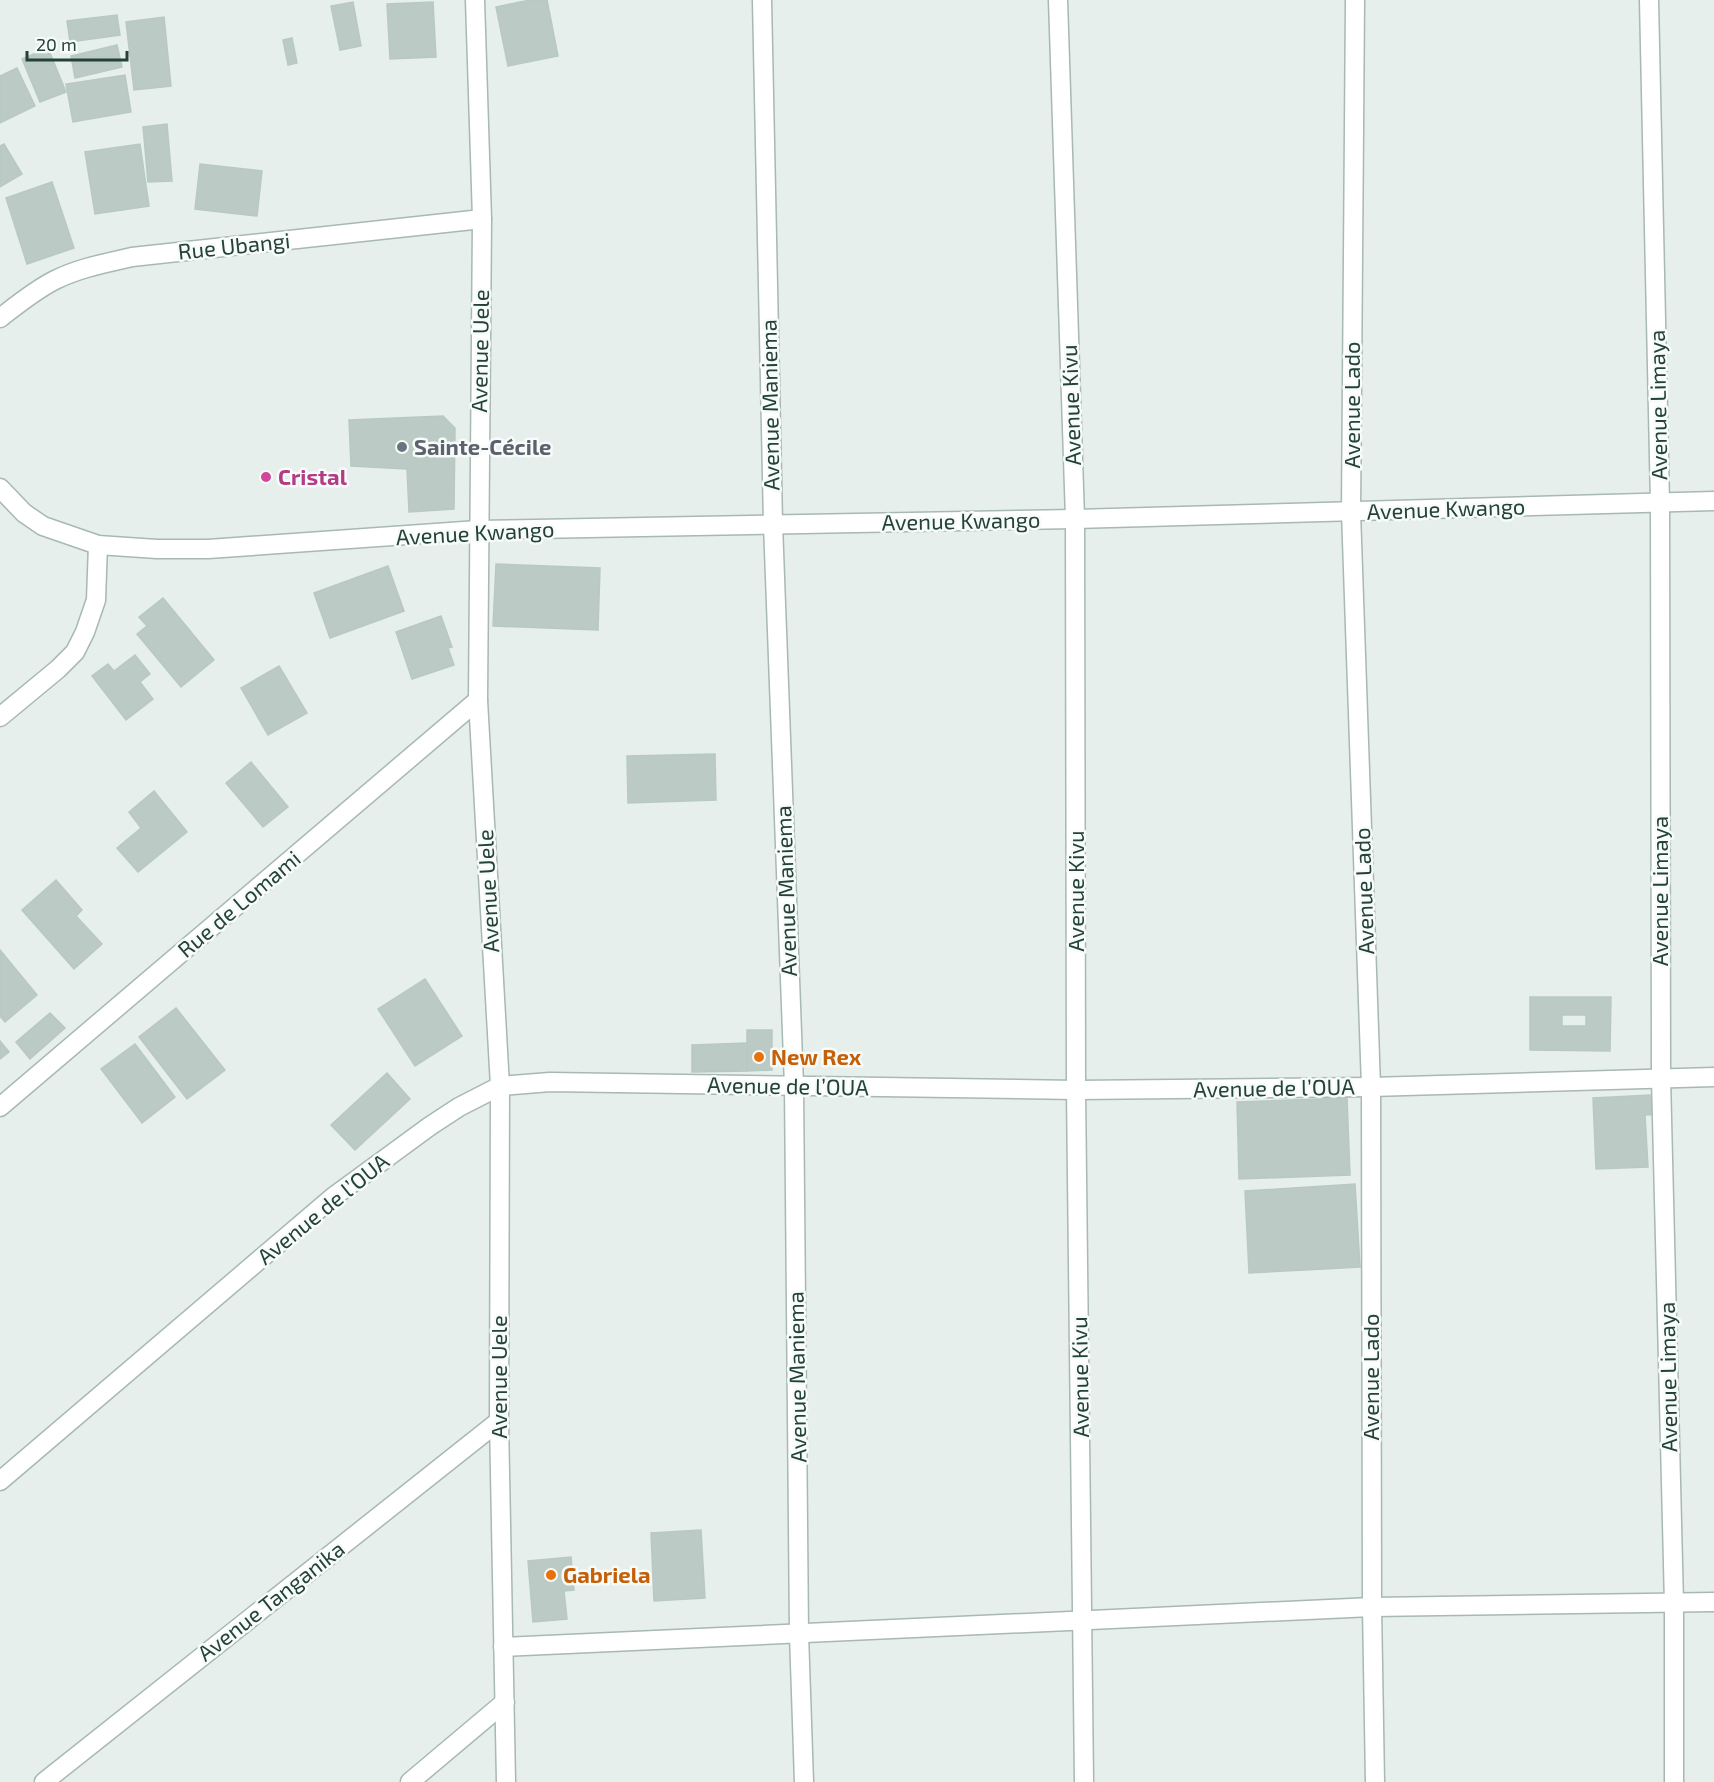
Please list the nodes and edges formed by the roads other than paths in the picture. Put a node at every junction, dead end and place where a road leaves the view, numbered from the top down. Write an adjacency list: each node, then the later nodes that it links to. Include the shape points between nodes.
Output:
1 (475, 0): 6 (street, Avenue Uele)
2 (762, 0): 13 (street, Avenue Maniema)
3 (1058, 0): 12 (street, Avenue Kivu)
4 (1355, 0): 11 (street, Avenue Lado)
5 (1649, 0): 10 (street, Avenue Limaya)
6 (482, 219): 7 (street, Rue Ubangi, via 132,257 54,280); 14 (street, Avenue Uele)
7 (0, 318)
8 (0, 488): 15 (street, Avenue Kwango, via 43,526)
9 (1714, 501): 10 (street, Avenue Kwango)
10 (1660, 503): 11 (street, Avenue Kwango); 19 (street, Avenue Limaya)
11 (1351, 512): 12 (street, Avenue Kwango); 22 (street, Avenue Lado)
12 (1075, 519): 13 (street, Avenue Kwango); 23 (street, Avenue Kivu)
13 (773, 524): 14 (street, Avenue Kwango); 21 (street, Avenue Maniema)
14 (478, 530): 15 (street, Avenue Kwango, via 208,549); 16 (street, Avenue Uele)
15 (98, 545): 17 (street, via 96,600 75,652)
16 (478, 700): 20 (street, Avenue Uele); 24 (street, Rue de Lomami)
17 (0, 717)
18 (1714, 1077): 19 (street, Avenue de l’OUA)
19 (1660, 1078): 22 (street, Avenue de l’OUA); 28 (street, Avenue Limaya)
20 (500, 1086): 21 (street, Avenue de l’OUA, via 550,1082); 25 (street, Avenue Uele); 26 (street, Avenue de l’OUA, via 449,1113 333,1197)
21 (794, 1086): 23 (street, Avenue de l’OUA); 31 (street, Avenue Maniema)
22 (1371, 1087): 23 (street, Avenue de l’OUA); 29 (street, Avenue Lado)
23 (1076, 1090): 30 (street, Avenue Kivu)
24 (0, 1107)
25 (499, 1421): 32 (street, Avenue Uele); 34 (street, Avenue Tanganika)
26 (0, 1481)
27 (1714, 1602): 28 (street)
28 (1674, 1604): 29 (street); 40 (street, Avenue Limaya)
29 (1372, 1607): 30 (street); 39 (street, Avenue Lado)
30 (1083, 1620): 31 (street); 38 (street, Avenue Kivu)
31 (799, 1634): 32 (street); 37 (street, Avenue Maniema)
32 (503, 1647): 33 (street, Avenue Uele)
33 (505, 1702): 35 (street); 36 (street, Avenue Uele)
34 (44, 1782)
35 (410, 1782)
36 (506, 1782)
37 (804, 1782)
38 (1084, 1782)
39 (1375, 1782)
40 (1674, 1782)

